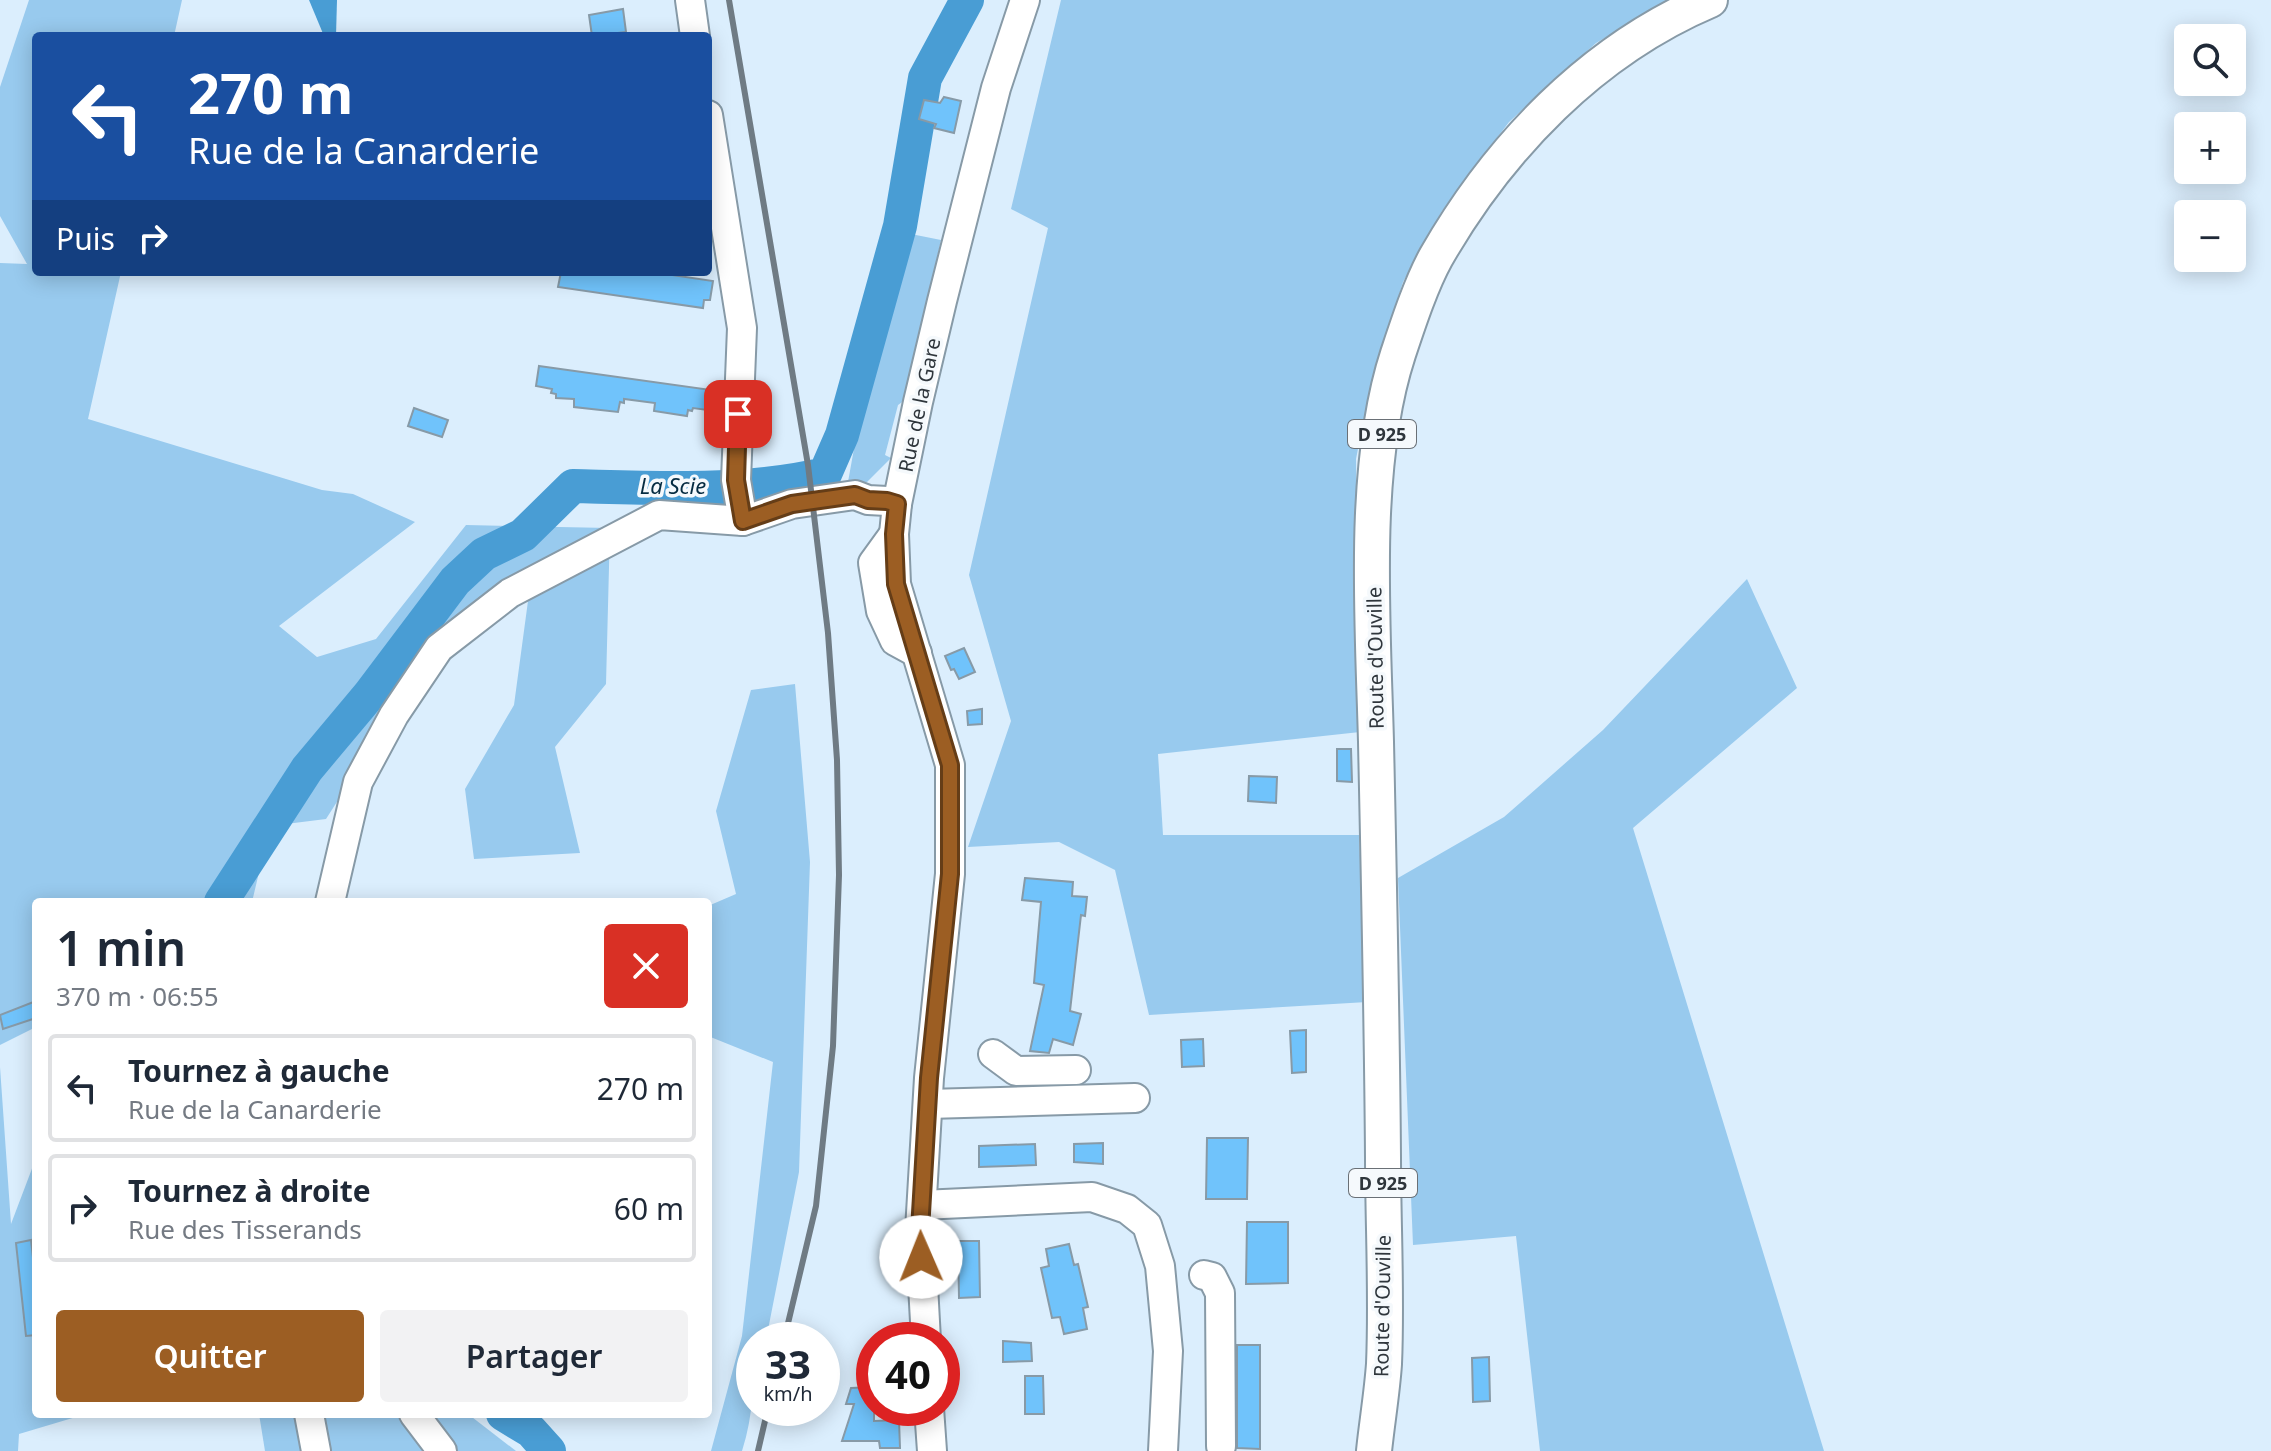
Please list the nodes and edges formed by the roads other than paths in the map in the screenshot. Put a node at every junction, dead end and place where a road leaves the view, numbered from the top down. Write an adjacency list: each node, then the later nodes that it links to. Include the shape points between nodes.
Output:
1 (690, 0): 4 (street)
2 (1025, 0): 6 (street, Rue de la Gare, via 996,88)
3 (1710, 0): 24 (main road, Route d'Ouville / D 925, via 1614,53 1548,109 1492,171 1434,260 1397,357 1374,498 1384,1348)
4 (694, 32)
5 (712, 140): 7 (street, via 742,328 736,480)
6 (897, 504): 7 (street, via 855,495); 12 (street, Rue de la Gare, via 896,584 950,765 950,874)
7 (742, 516): 8 (street, via 659,515 510,593 439,648 358,782)
8 (331, 898)
9 (993, 1054): 10 (street, via 1016,1071)
10 (1076, 1070)
11 (1135, 1098): 12 (street)
12 (928, 1104): 13 (street, Rue de la Gare)
13 (922, 1205): 15 (street, Rue de la Gare); 19 (street, via 1092,1197 1127,1209 1147,1225 1160,1266 1168,1351)
14 (1204, 1275): 20 (street, via 1212,1277 1220,1293)
15 (925, 1322)
16 (417, 1418): 22 (street)
17 (930, 1426): 23 (street)
18 (313, 1430): 21 (street)
19 (1163, 1444)
20 (1221, 1446)
21 (336, 1451)
22 (442, 1451)
23 (932, 1451)
24 (1374, 1451)

